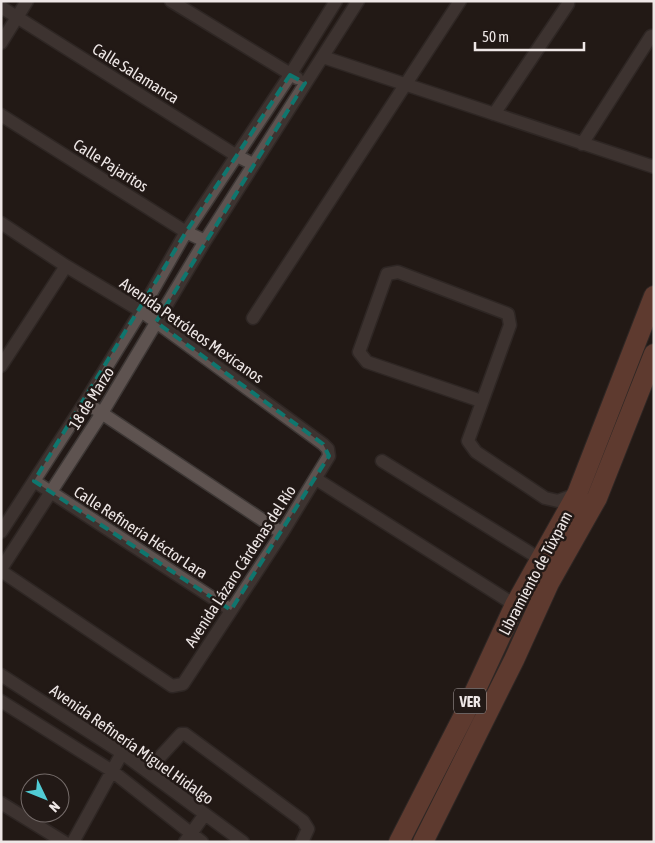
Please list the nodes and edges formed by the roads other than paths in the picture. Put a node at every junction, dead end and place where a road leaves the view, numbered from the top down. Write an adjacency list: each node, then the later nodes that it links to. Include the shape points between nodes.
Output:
1 (27, 1): 8 (street)
2 (171, 1): 12 (street)
3 (336, 1): 12 (street, 18 de Marzo)
4 (460, 1): 14 (street)
5 (355, 2): 11 (street, 18 de Marzo)
6 (568, 4): 15 (street)
7 (1, 7): 8 (street, Calle Salamanca)
8 (17, 17): 10 (street); 18 (street, Calle Salamanca)
9 (651, 36): 17 (street)
10 (1, 42)
11 (322, 57): 13 (street, 18 de Marzo); 14 (street)
12 (290, 75): 13 (street); 18 (street, 18 de Marzo)
13 (305, 83): 19 (street, 18 de Marzo)
14 (406, 85): 15 (street); 27 (street)
15 (494, 114): 17 (street)
16 (1, 115): 22 (street, Calle Pajaritos)
17 (582, 144): 20 (street)
18 (237, 156): 19 (street, Calle Salamanca); 22 (street, 18 de Marzo)
19 (253, 164): 23 (street, 18 de Marzo)
20 (654, 168)
21 (1, 223): 24 (street, Avenida Petróleos Mexicanos)
22 (186, 232): 23 (street, Calle Pajaritos); 26 (street, 18 de Marzo)
23 (205, 241): 28 (street, 18 de Marzo)
24 (66, 266): 26 (street, Avenida Petróleos Mexicanos); 30 (street)
25 (654, 296): 39 (main road, Libramiento de Túxpam / VER)
26 (141, 310): 28 (street, Avenida Petróleos Mexicanos); 32 (street, 18 de Marzo)
27 (253, 318)
28 (156, 322): 33 (street, 18 de Marzo); 34 (street, Avenida Petróleos Mexicanos, via 323,444)
29 (654, 354): 60 (main road, Libramiento de Túxpam / VER, via 597,498 549,583)
30 (1, 366)
31 (481, 401): 31 (street, via 510,325 508,314 398,272 387,274 360,352 367,362); 39 (street, via 468,441 476,452 545,498 558,501)
32 (85, 402): 33 (street); 37 (street, 18 de Marzo)
33 (102, 413): 38 (street, 18 de Marzo); 41 (street)
34 (329, 456): 36 (street, Avenida Lázaro Cárdenas del Río)
35 (382, 461): 42 (street)
36 (316, 479): 41 (street, Avenida Lázaro Cárdenas del Río); 44 (street)
37 (34, 481): 38 (street, Calle Refinería Héctor Lara); 40 (street, 18 de Marzo)
38 (51, 492): 43 (street, 18 de Marzo); 45 (street, Calle Refinería Héctor Lara)
39 (577, 494): 42 (main road, Libramiento de Túxpam / VER)
40 (1, 532)
41 (282, 533): 45 (street, Avenida Lázaro Cárdenas del Río)
42 (540, 559): 44 (main road, Libramiento de Túxpam / VER)
43 (1, 570): 45 (street, Avenida Lázaro Cárdenas del Río, via 172,686 183,684)
44 (515, 605): 59 (main road, Libramiento de Túxpam / VER, via 464,715)
45 (232, 610)
46 (1, 675): 48 (street, Avenida Refinería Miguel Hidalgo)
47 (1, 701): 49 (street, Avenida Refinería Miguel Hidalgo)
48 (122, 753): 49 (street); 50 (street, Avenida Refinería Miguel Hidalgo)
49 (112, 771): 53 (street, Avenida Refinería Miguel Hidalgo); 55 (street)
50 (147, 771): 52 (street, Avenida Refinería Miguel Hidalgo); 58 (street, via 181,734 185,734 302,821 308,829)
51 (1, 803): 54 (street)
52 (205, 814): 53 (street); 57 (street, Avenida Refinería Miguel Hidalgo)
53 (188, 837): 56 (street, Avenida Refinería Miguel Hidalgo)
54 (64, 842)
55 (73, 842)
56 (202, 842)
57 (243, 842)
58 (302, 842)
59 (399, 842)
60 (423, 842)

